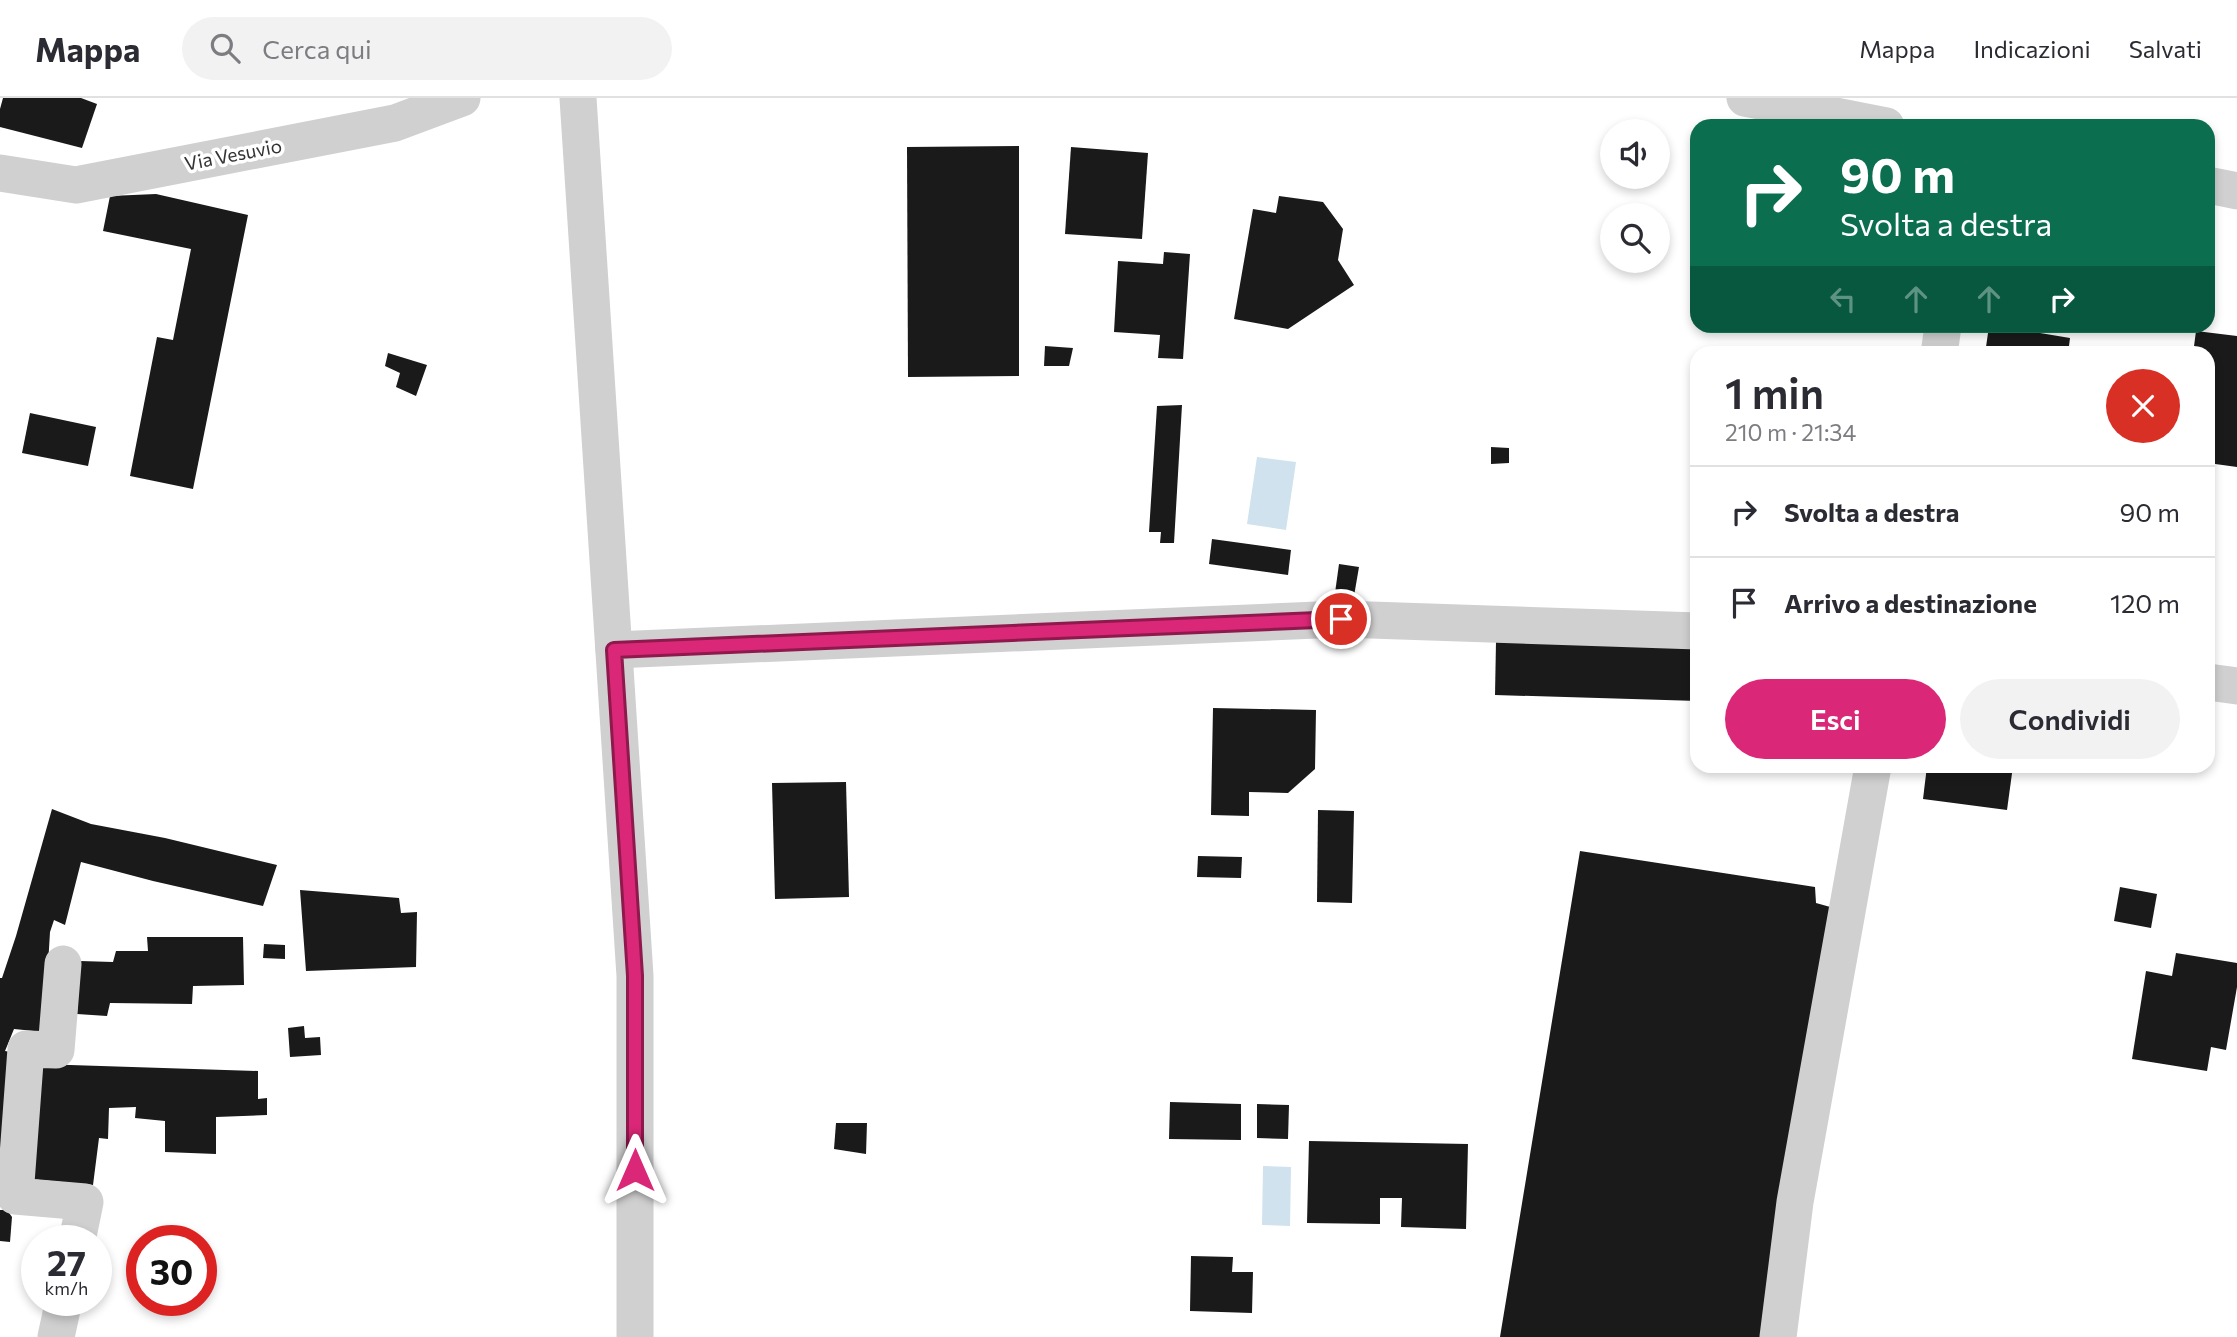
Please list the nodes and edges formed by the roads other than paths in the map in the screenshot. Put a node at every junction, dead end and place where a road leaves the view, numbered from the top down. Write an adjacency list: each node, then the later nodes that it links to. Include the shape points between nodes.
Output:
1 (462, 98): 5 (street, Via Vesuvio, via 395,123 76,185)
2 (578, 98): 9 (street)
3 (1745, 98): 4 (street)
4 (1851, 119)
5 (0, 173)
6 (2215, 187): 7 (street)
7 (2237, 191)
8 (1690, 631): 9 (street, via 1341,619)
9 (614, 650): 17 (street, via 635,976)
10 (2215, 683): 11 (street)
11 (2237, 686)
12 (1872, 773): 18 (street, via 1796,1202)
13 (63, 964): 14 (street, via 57,1050 26,1049 15,1196 85,1202)
14 (80, 1225)
15 (61, 1316): 16 (street)
16 (57, 1337)
17 (635, 1337)
18 (1778, 1337)

